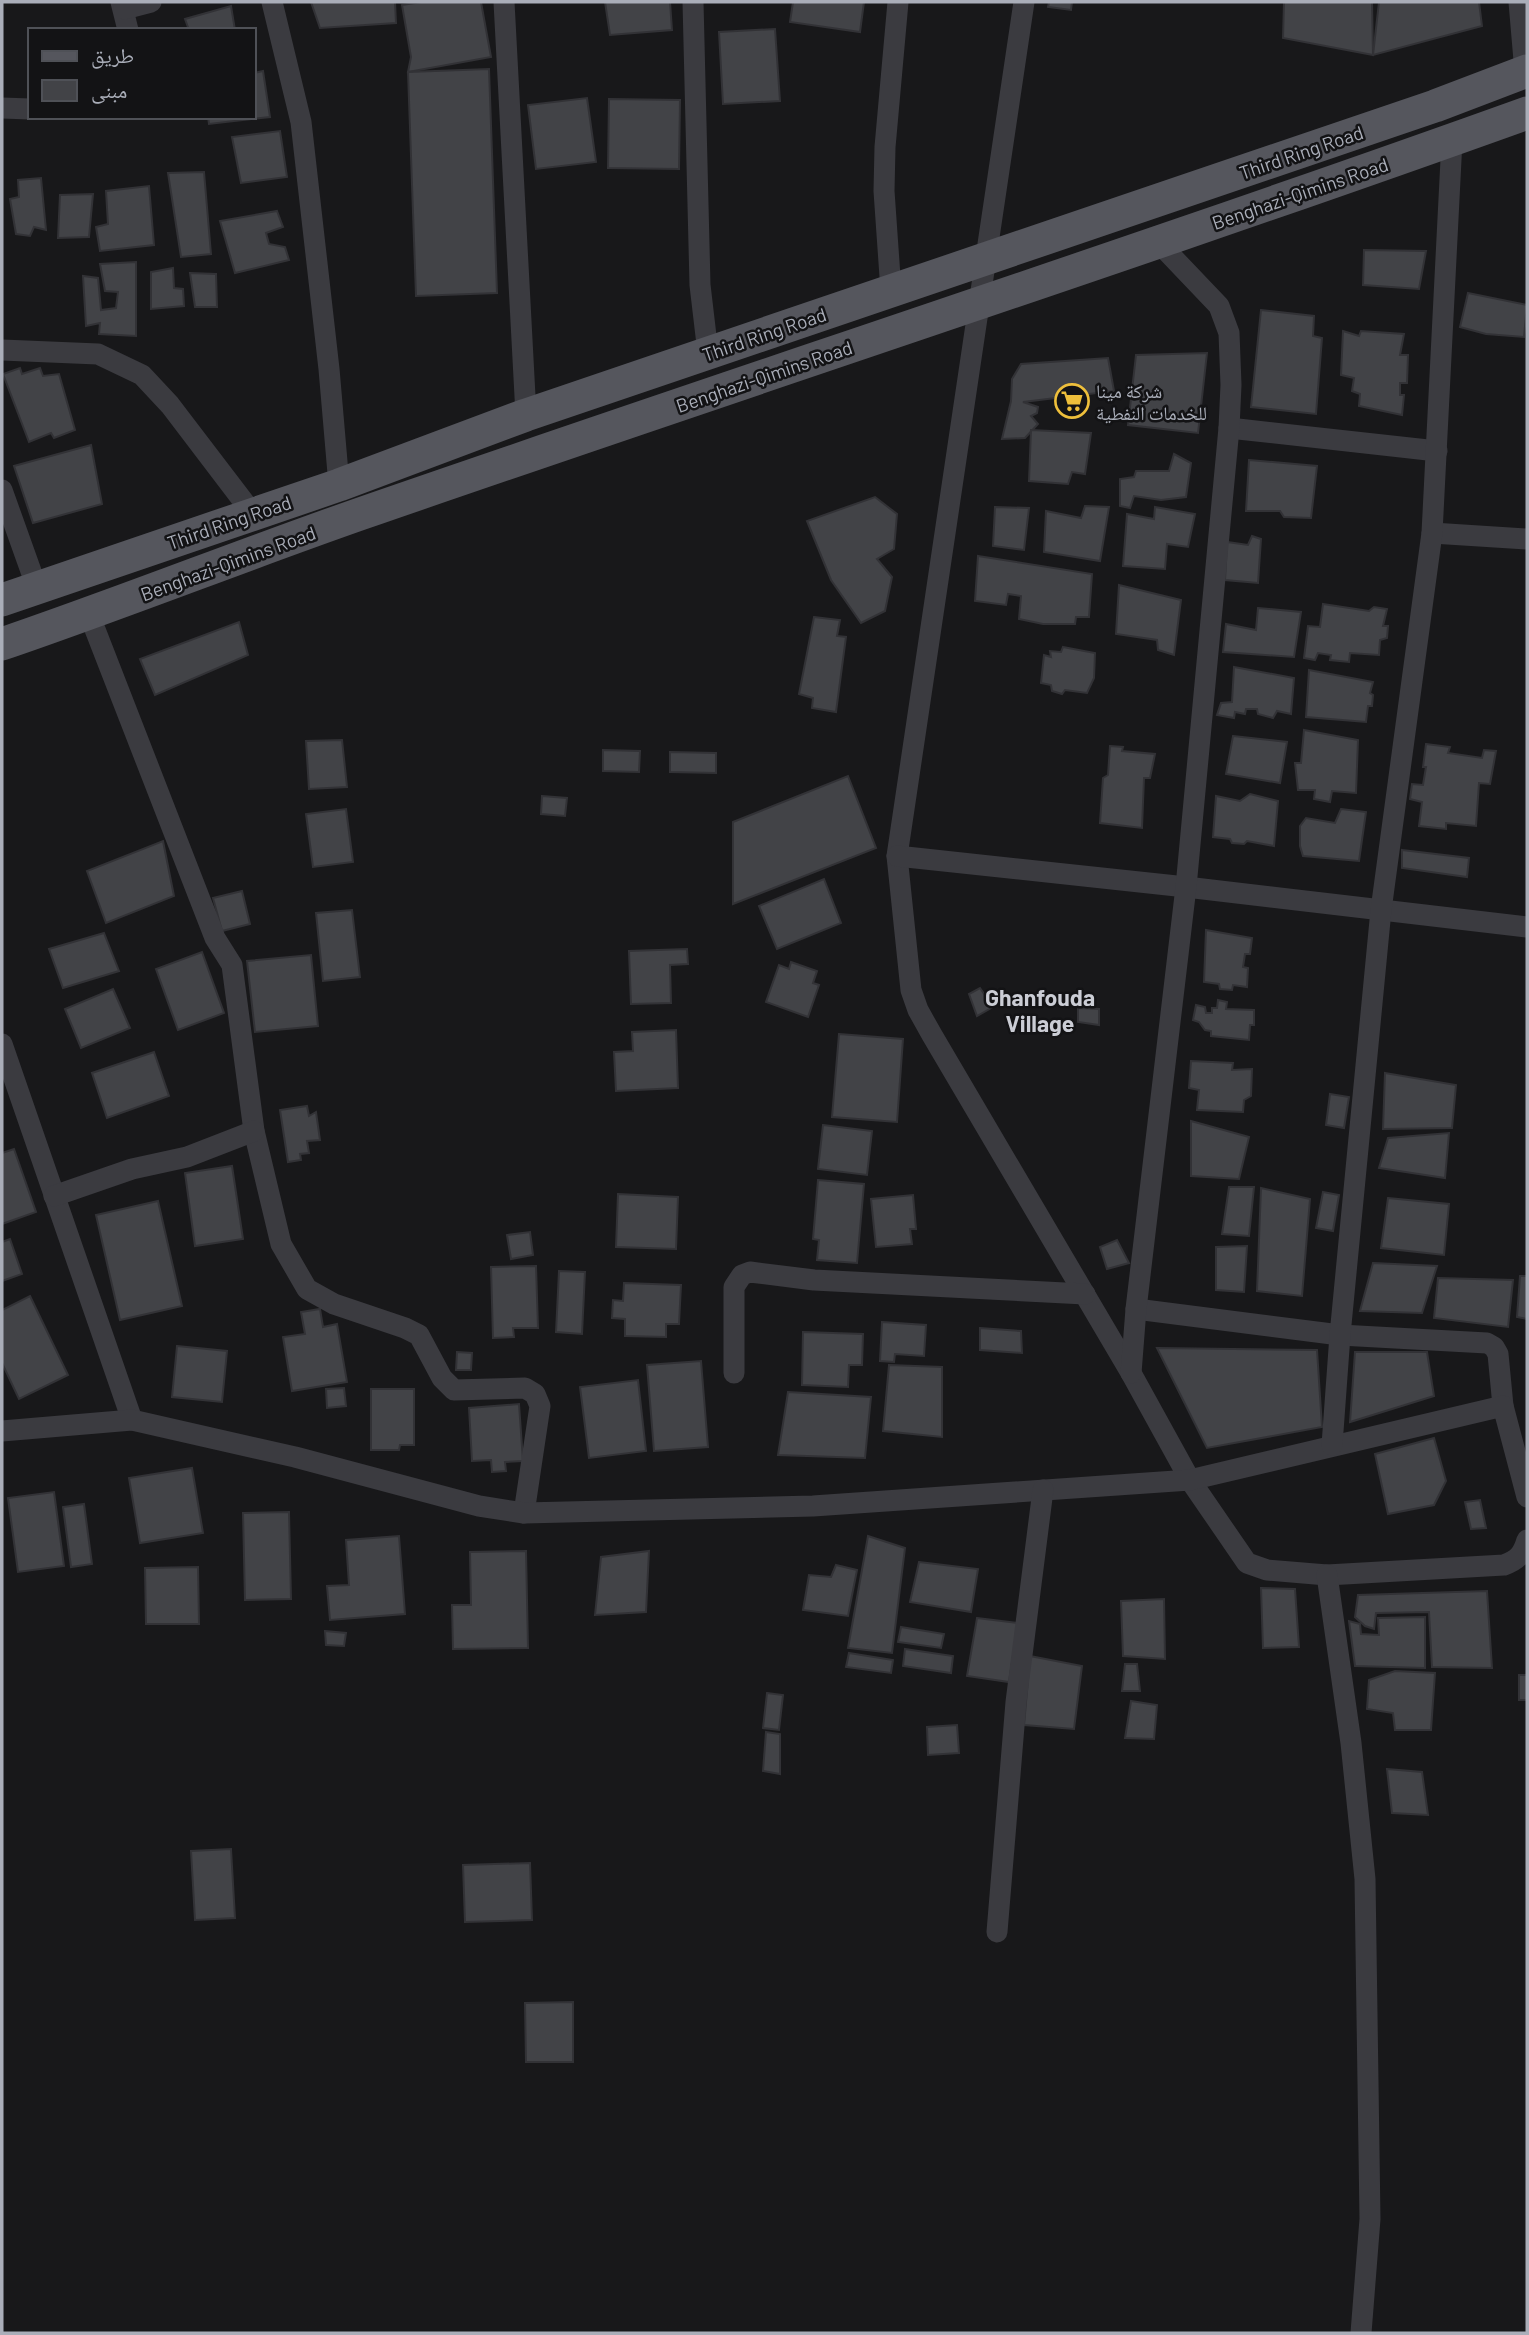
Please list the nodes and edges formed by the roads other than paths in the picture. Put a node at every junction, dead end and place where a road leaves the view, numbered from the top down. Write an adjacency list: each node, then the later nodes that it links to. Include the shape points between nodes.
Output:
1 (151, 2): 8 (street)
2 (272, 2): 23 (street, via 301,122)
3 (504, 2): 20 (street)
4 (693, 2): 19 (street, via 699,285)
5 (898, 2): 16 (street, via 885,147)
6 (1024, 2): 15 (street)
7 (1519, 2): 9 (street)
8 (125, 14)
9 (1526, 72): 15 (main road, Third Ring Road)
10 (2, 108): 11 (street)
11 (28, 110)
12 (1527, 113): 13 (main road, Benghazi-Qimins Road)
13 (1452, 140): 14 (main road, Benghazi-Qimins Road); 22 (street)
14 (1158, 242): 17 (main road, Benghazi-Qimins Road); 21 (street, via 1219,306 1229,333)
15 (987, 259): 16 (main road, Third Ring Road); 17 (street)
16 (891, 291): 19 (main road, Third Ring Road)
17 (980, 302): 30 (main road, Benghazi-Qimins Road, via 368,511); 32 (street)
18 (2, 350): 25 (street, via 98,354 142,376 170,405)
19 (708, 353): 20 (main road, Third Ring Road)
20 (526, 415): 23 (main road, Third Ring Road)
21 (1229, 428): 22 (street); 33 (street)
22 (1437, 451): 26 (street)
23 (339, 485): 25 (main road, Third Ring Road)
24 (2, 490): 28 (street)
25 (253, 514): 28 (main road, Third Ring Road)
26 (1432, 533): 27 (street); 34 (street)
27 (1527, 539)
28 (37, 588): 29 (main road, Third Ring Road)
29 (2, 600)
30 (89, 614): 31 (main road, Benghazi-Qimins Road); 37 (street, via 215,939 232,965)
31 (2, 644)
32 (897, 856): 33 (street); 39 (street, via 911,990 918,1010)
33 (1186, 887): 34 (street); 40 (street)
34 (1381, 909): 35 (street); 41 (street)
35 (1527, 927)
36 (2, 1044): 38 (street)
37 (254, 1131): 38 (street, via 187,1157 132,1169); 51 (street, via 281,1244 307,1289 334,1304 419,1335 442,1378 454,1390 525,1388 535,1394 540,1406)
38 (54, 1196): 45 (street)
39 (1084, 1294): 42 (street, via 814,1280 750,1272 734,1287); 43 (street)
40 (1136, 1309): 41 (street); 43 (street)
41 (1340, 1335): 44 (street, via 1487,1343 1498,1354); 47 (street)
42 (734, 1373)
43 (1131, 1373): 48 (street)
44 (1503, 1406): 47 (street); 50 (street)
45 (132, 1420): 46 (street); 51 (street, via 479,1506)
46 (2, 1431)
47 (1332, 1445): 48 (street)
48 (1190, 1480): 49 (street); 53 (street, via 1247,1563 1267,1570)
49 (1042, 1490): 51 (street, via 813,1506); 54 (street, via 1016,1702)
50 (1527, 1497)
51 (524, 1513)
52 (1527, 1540): 53 (street, via 1515,1561 1504,1564)
53 (1326, 1576): 55 (street, via 1365,1879 1370,2219)
54 (997, 1931)
55 (1362, 2333)

